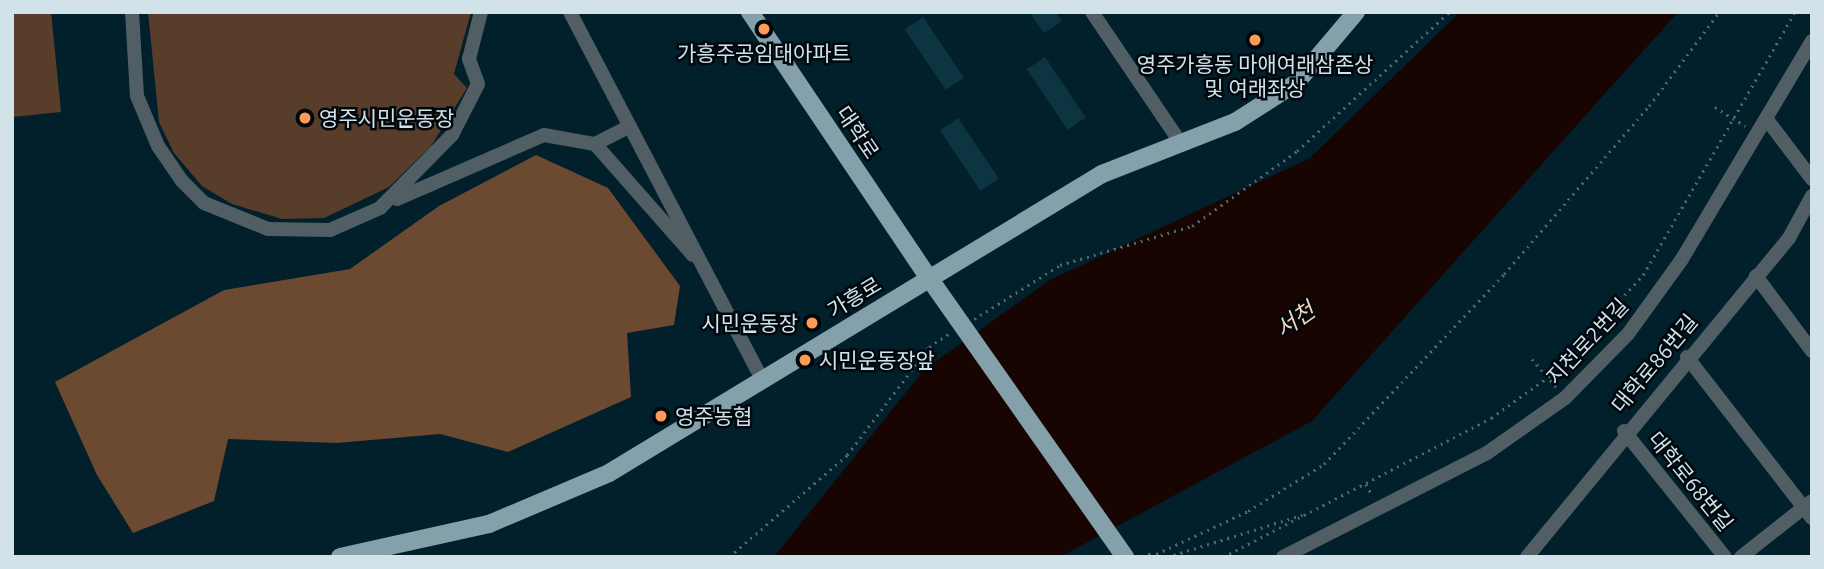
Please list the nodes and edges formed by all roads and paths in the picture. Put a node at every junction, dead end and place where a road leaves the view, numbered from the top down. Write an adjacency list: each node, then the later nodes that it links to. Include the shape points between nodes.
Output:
1 (132, 12): 19 (street, via 136,96 158,146 204,202 268,229 330,230)
2 (481, 12): 19 (street, via 469,60 478,84 452,135)
3 (570, 12): 14 (street)
4 (750, 12): 22 (main road, 대학로)
5 (1092, 12): 15 (street)
6 (1356, 12): 15 (main road, 가흥로, via 1296,83 1235,122)
7 (1449, 12): 34 (path, via 1297,151 1192,226 1060,265 929,347 847,455)
8 (1720, 12): 31 (path, via 1649,106 1504,274 1324,464 1248,511)
9 (1795, 12): 12 (path)
10 (1812, 41): 13 (street, 지천로2번길)
11 (1715, 107): 12 (path)
12 (1734, 120): 26 (path, via 1643,275)
13 (1768, 121): 17 (street); 40 (street, 지천로2번길, via 1628,334 1565,398 1488,453)
14 (630, 126): 16 (street); 20 (street)
15 (1178, 139): 22 (main road, 가흥로, via 1102,174)
16 (595, 144): 19 (street, via 544,135); 20 (street)
17 (1812, 180)
18 (1812, 196): 21 (street, 대학로86번길, via 1788,238)
19 (380, 208)
20 (702, 263): 27 (street)
21 (1756, 276): 23 (street); 24 (street, 대학로86번길)
22 (929, 278): 27 (main road, 가흥로); 35 (main road, 대학로, bridge)
23 (1812, 351)
24 (1687, 357): 28 (street, 대학로86번길); 29 (street)
25 (1532, 359): 26 (path)
26 (1548, 377): 30 (path, via 1491,418)
27 (762, 379): 32 (main road, 가흥로, via 609,472 489,524)
28 (1624, 431): 41 (street, 대학로86번길); 42 (street, 대학로68번길)
29 (1809, 509): 43 (street)
30 (1311, 513): 38 (path); 39 (path)
31 (1160, 549): 36 (path); 37 (path)
32 (390, 552): 33 (main road, 가흥로)
33 (340, 557)
34 (729, 557)
35 (1125, 557)
36 (1142, 557)
37 (1150, 557)
38 (1167, 557)
39 (1224, 557)
40 (1283, 557)
41 (1527, 557)
42 (1725, 557)
43 (1741, 557)

